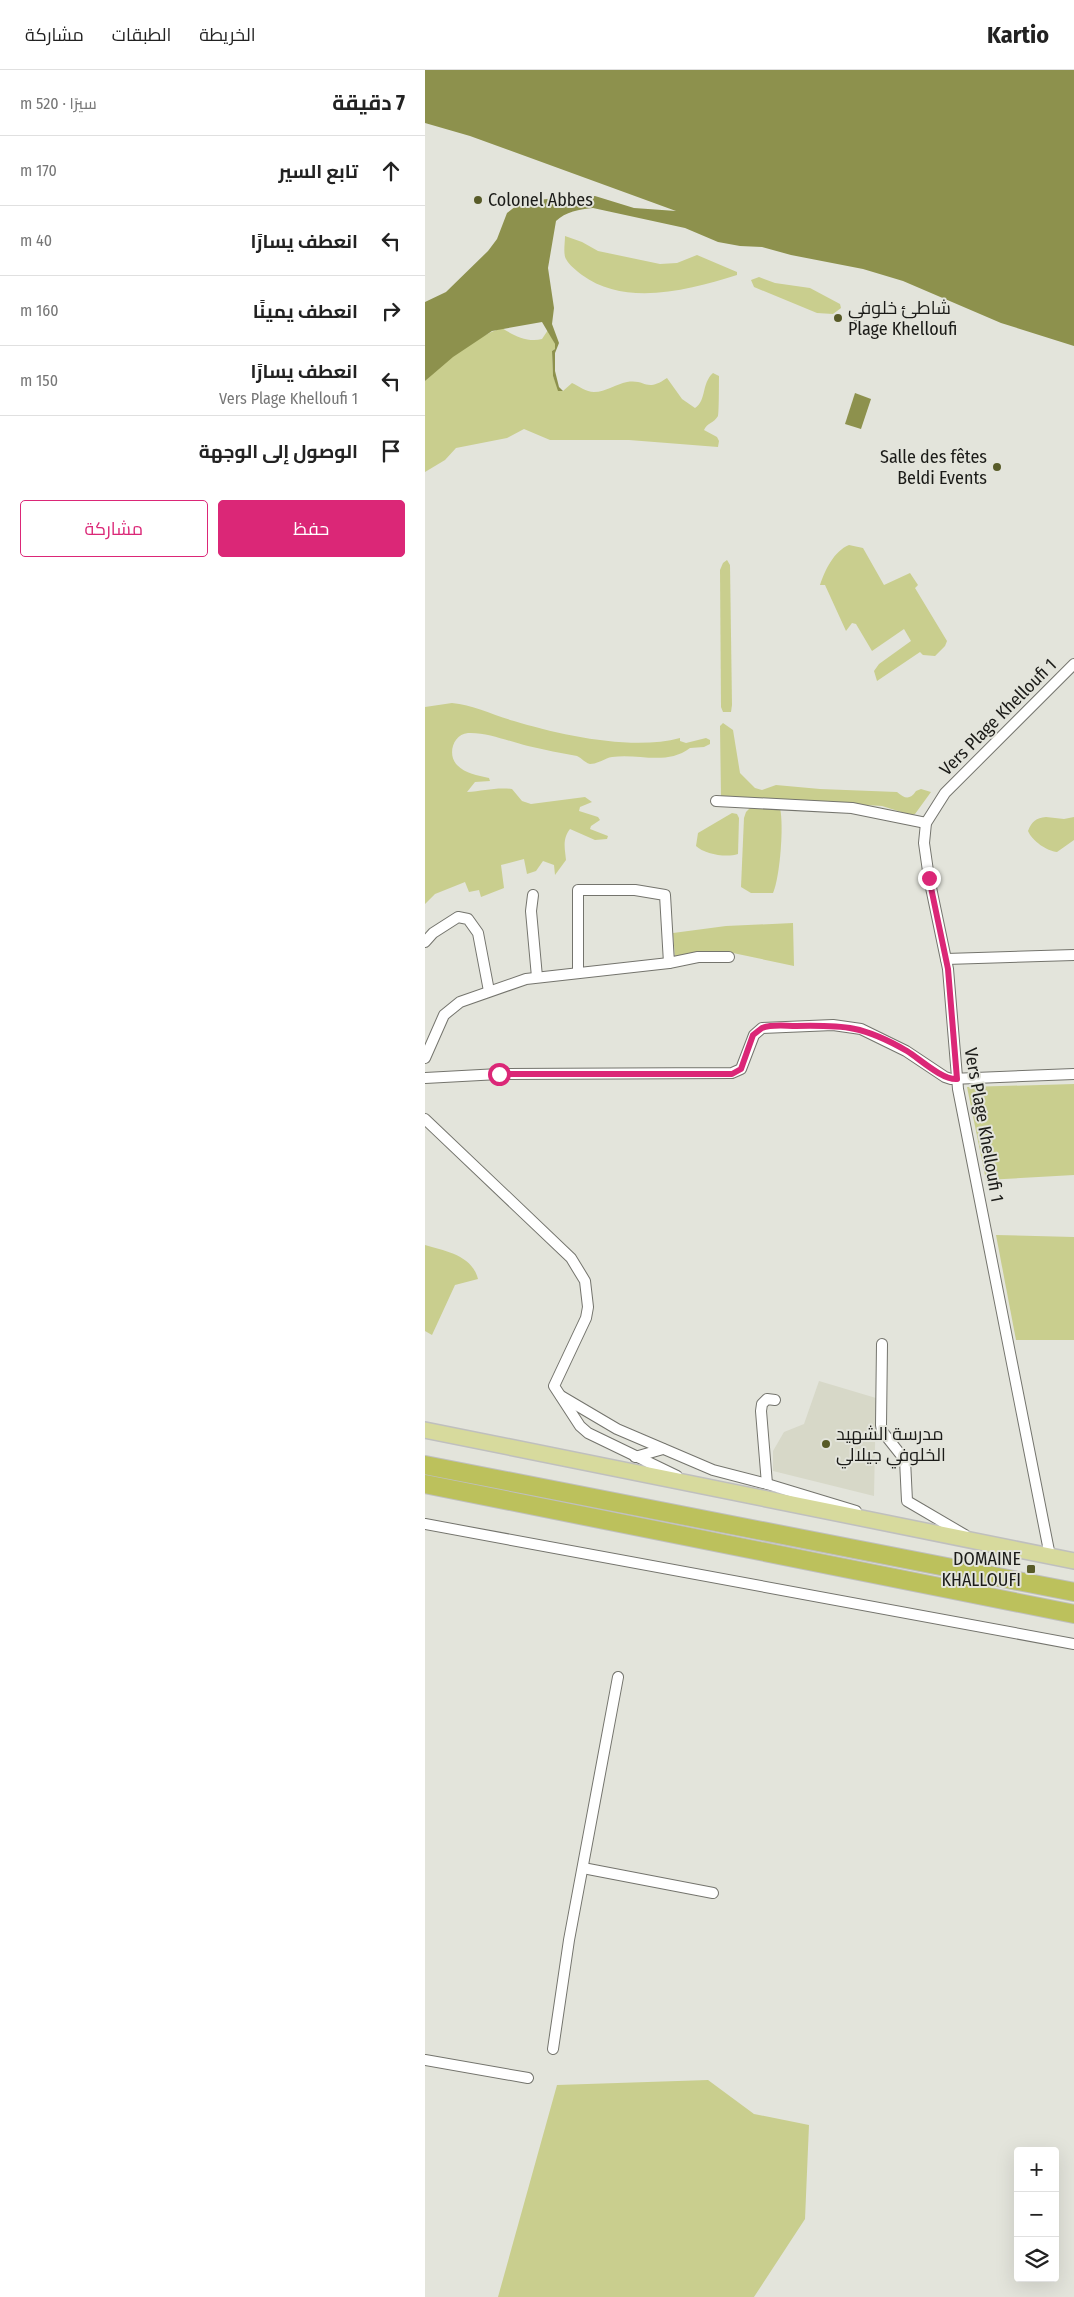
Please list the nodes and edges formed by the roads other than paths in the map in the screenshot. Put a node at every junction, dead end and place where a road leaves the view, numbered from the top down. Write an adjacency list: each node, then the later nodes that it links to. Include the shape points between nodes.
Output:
1 (1074, 664): 3 (street, Vers Plage Khelloufi 1, via 952,784)
2 (715, 801): 3 (street, via 852,808)
3 (926, 823): 8 (street, Vers Plage Khelloufi 1, via 925,860)
4 (533, 895): 11 (street, via 531,911)
5 (425, 942): 12 (street, via 451,920 458,917 468,919 478,933)
6 (1074, 955): 8 (street)
7 (729, 957): 9 (street, via 698,957)
8 (946, 959): 16 (street, Vers Plage Khelloufi 1)
9 (669, 963): 10 (street); 10 (street, via 665,894 635,890 578,890)
10 (578, 972): 11 (street)
11 (537, 977): 12 (street)
12 (489, 991): 13 (street, via 448,1009)
13 (425, 1058)
14 (1074, 1074): 16 (street)
15 (425, 1078): 16 (street, via 499,1074 732,1074 741,1069 753,1035 762,1028 833,1025 861,1029 913,1054 945,1077)
16 (957, 1079): 31 (street, Vers Plage Khelloufi 1)
17 (425, 1119): 19 (street, via 561,1246 581,1273 588,1307 586,1318 555,1383)
18 (882, 1344): 30 (street, via 881,1425 882,1431 905,1460 907,1501)
19 (557, 1393): 22 (street, via 617,1429); 23 (street, via 585,1431)
20 (775, 1400): 26 (street, via 767,1399 761,1411)
21 (425, 1430): 27 (main road)
22 (663, 1449): 23 (street); 26 (street, via 713,1470)
23 (635, 1458): 27 (street)
24 (425, 1465): 33 (highway)
25 (425, 1484): 34 (highway)
26 (767, 1484): 29 (street)
27 (698, 1486): 29 (main road)
28 (425, 1524): 35 (street)
29 (902, 1525): 30 (main road)
30 (972, 1540): 31 (main road)
31 (1050, 1556): 32 (main road)
32 (1074, 1560)
33 (1074, 1592)
34 (1074, 1614)
35 (1074, 1644)
36 (618, 1676): 37 (street)
37 (583, 1868): 38 (street); 39 (street)
38 (713, 1893)
39 (553, 2049)
40 (425, 2060): 41 (street)
41 (528, 2078)

